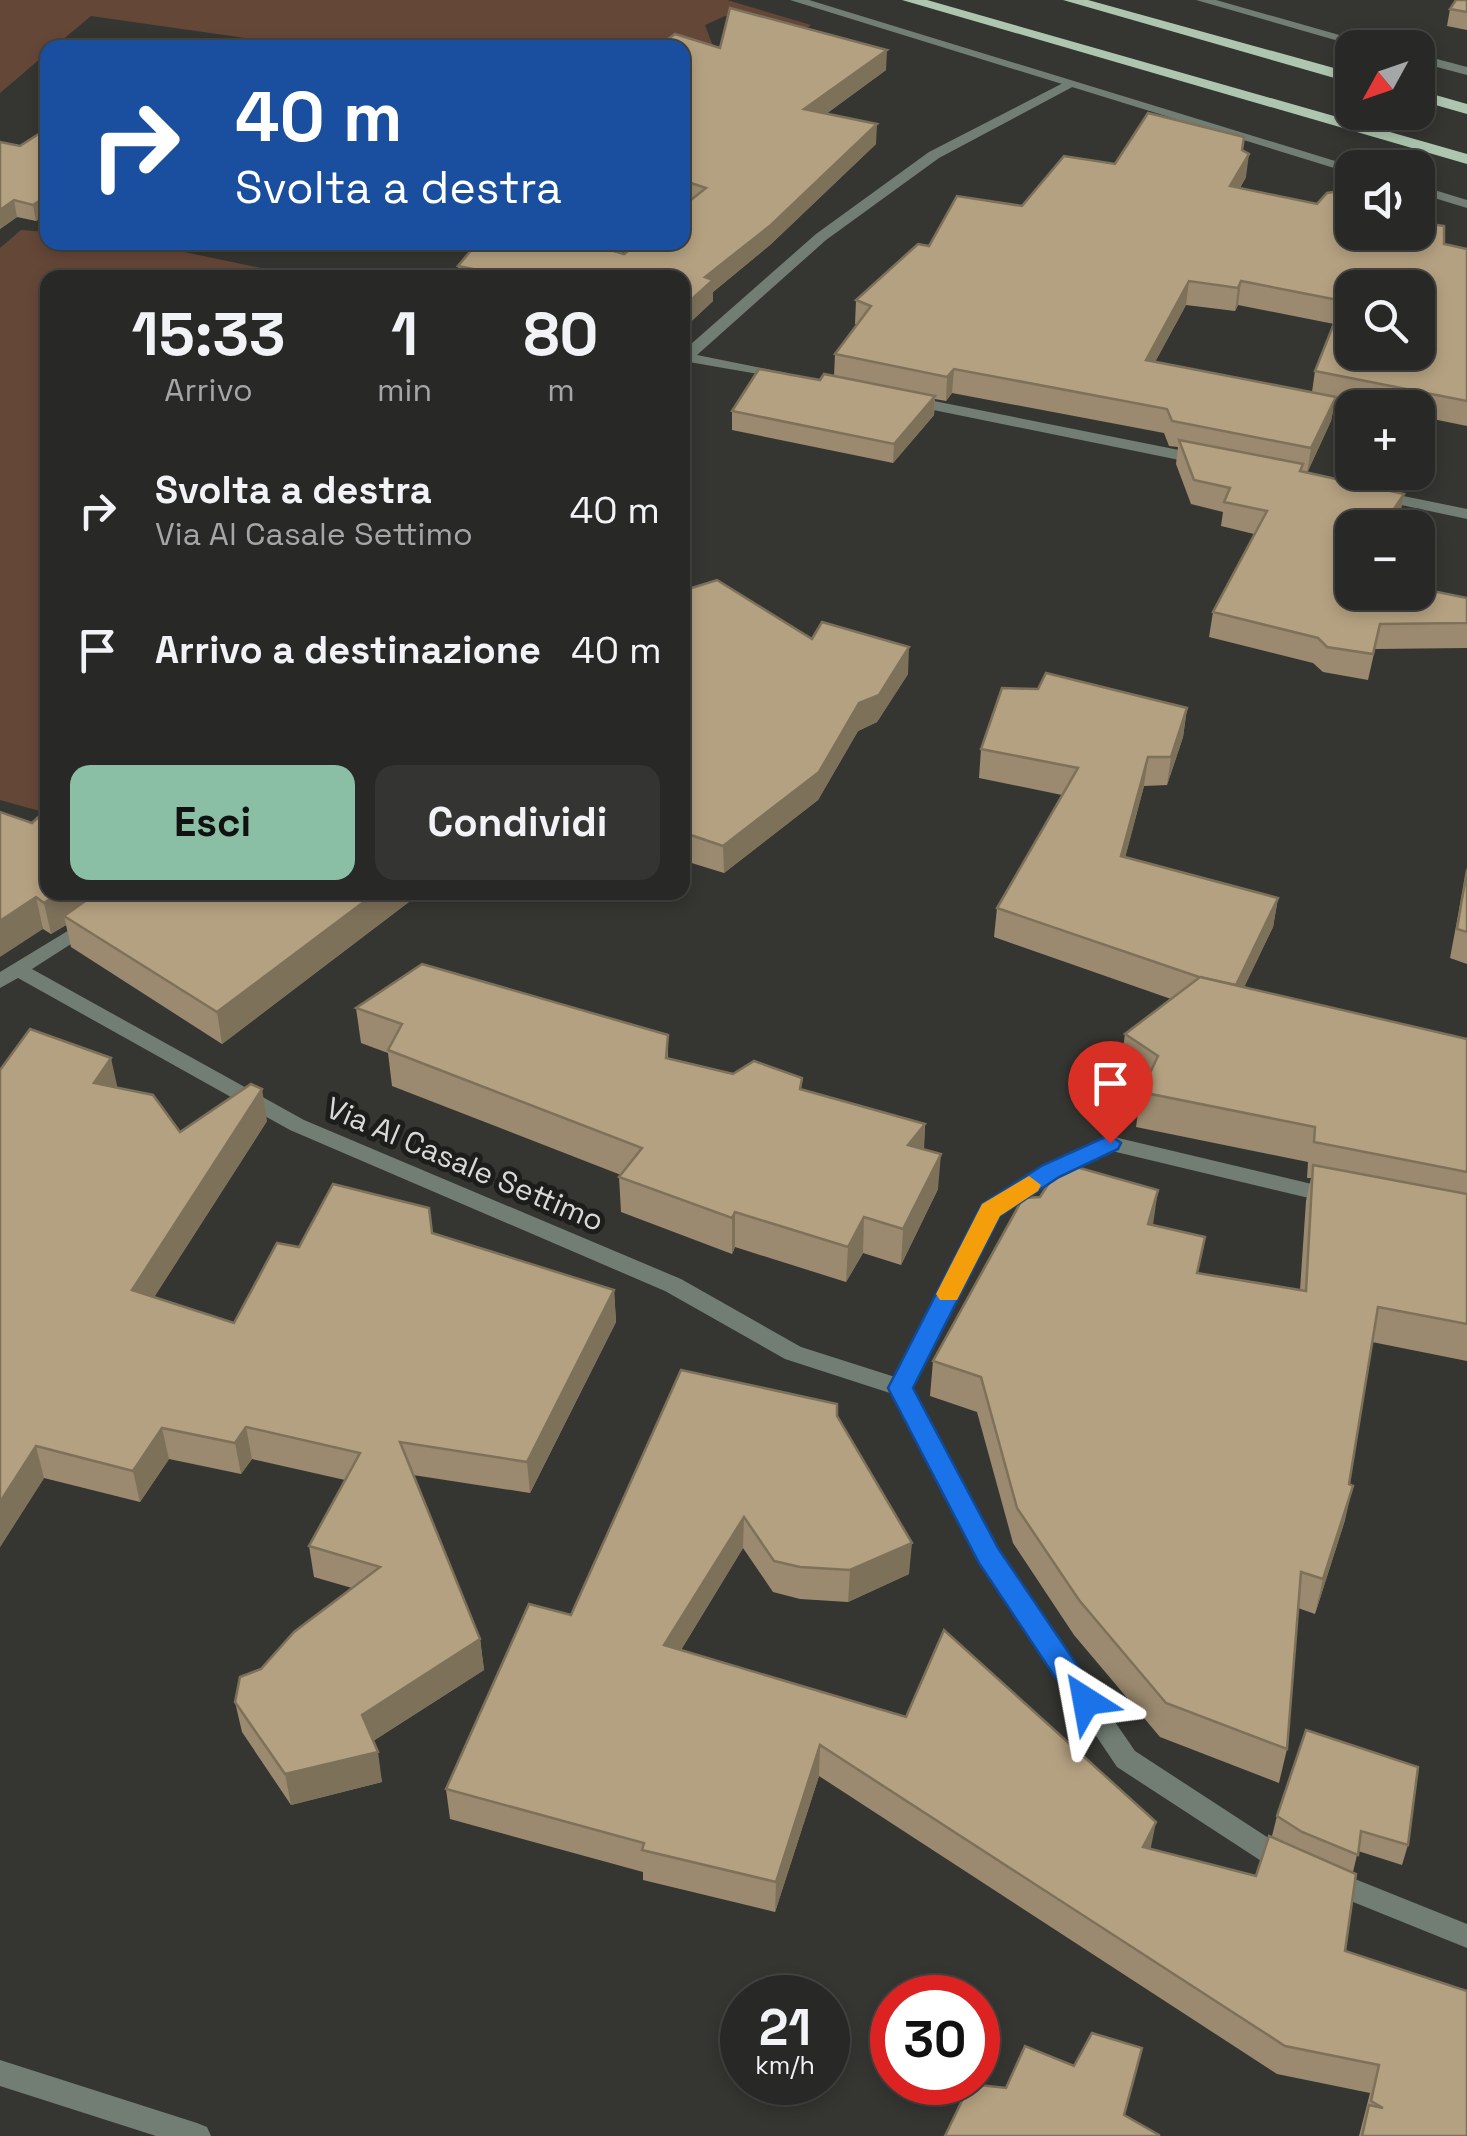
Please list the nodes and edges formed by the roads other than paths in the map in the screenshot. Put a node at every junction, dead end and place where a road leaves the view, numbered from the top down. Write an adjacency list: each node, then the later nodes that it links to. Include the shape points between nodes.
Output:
1 (796, 0): 10 (street)
2 (910, 0): 13 (main road)
3 (1071, 0): 9 (main road)
4 (1202, 0): 5 (street)
5 (1228, 3): 6 (street)
6 (1335, 35)
7 (1435, 63): 8 (street)
8 (1467, 71)
9 (1335, 73)
10 (1072, 84): 14 (street); 17 (street, via 934,155 820,237)
11 (1435, 101): 12 (main road)
12 (1467, 109)
13 (1467, 159)
14 (1335, 164)
15 (1435, 194): 16 (street)
16 (1467, 204)
17 (690, 354)
18 (690, 360): 19 (street)
19 (802, 380)
20 (899, 400): 21 (street)
21 (1228, 466)
22 (1362, 493): 23 (street)
23 (1467, 514)
24 (98, 918): 25 (street)
25 (9, 976): 27 (street, Via Al Casale Settimo, via 297,1125 673,1285 793,1354)
26 (1366, 1203): 27 (street, via 1110,1143 990,1210)
27 (901, 1388): 28 (street, via 988,1556 1126,1759 1286,1864)
28 (1467, 1936)
29 (0, 2073): 30 (street)
30 (197, 2136)

